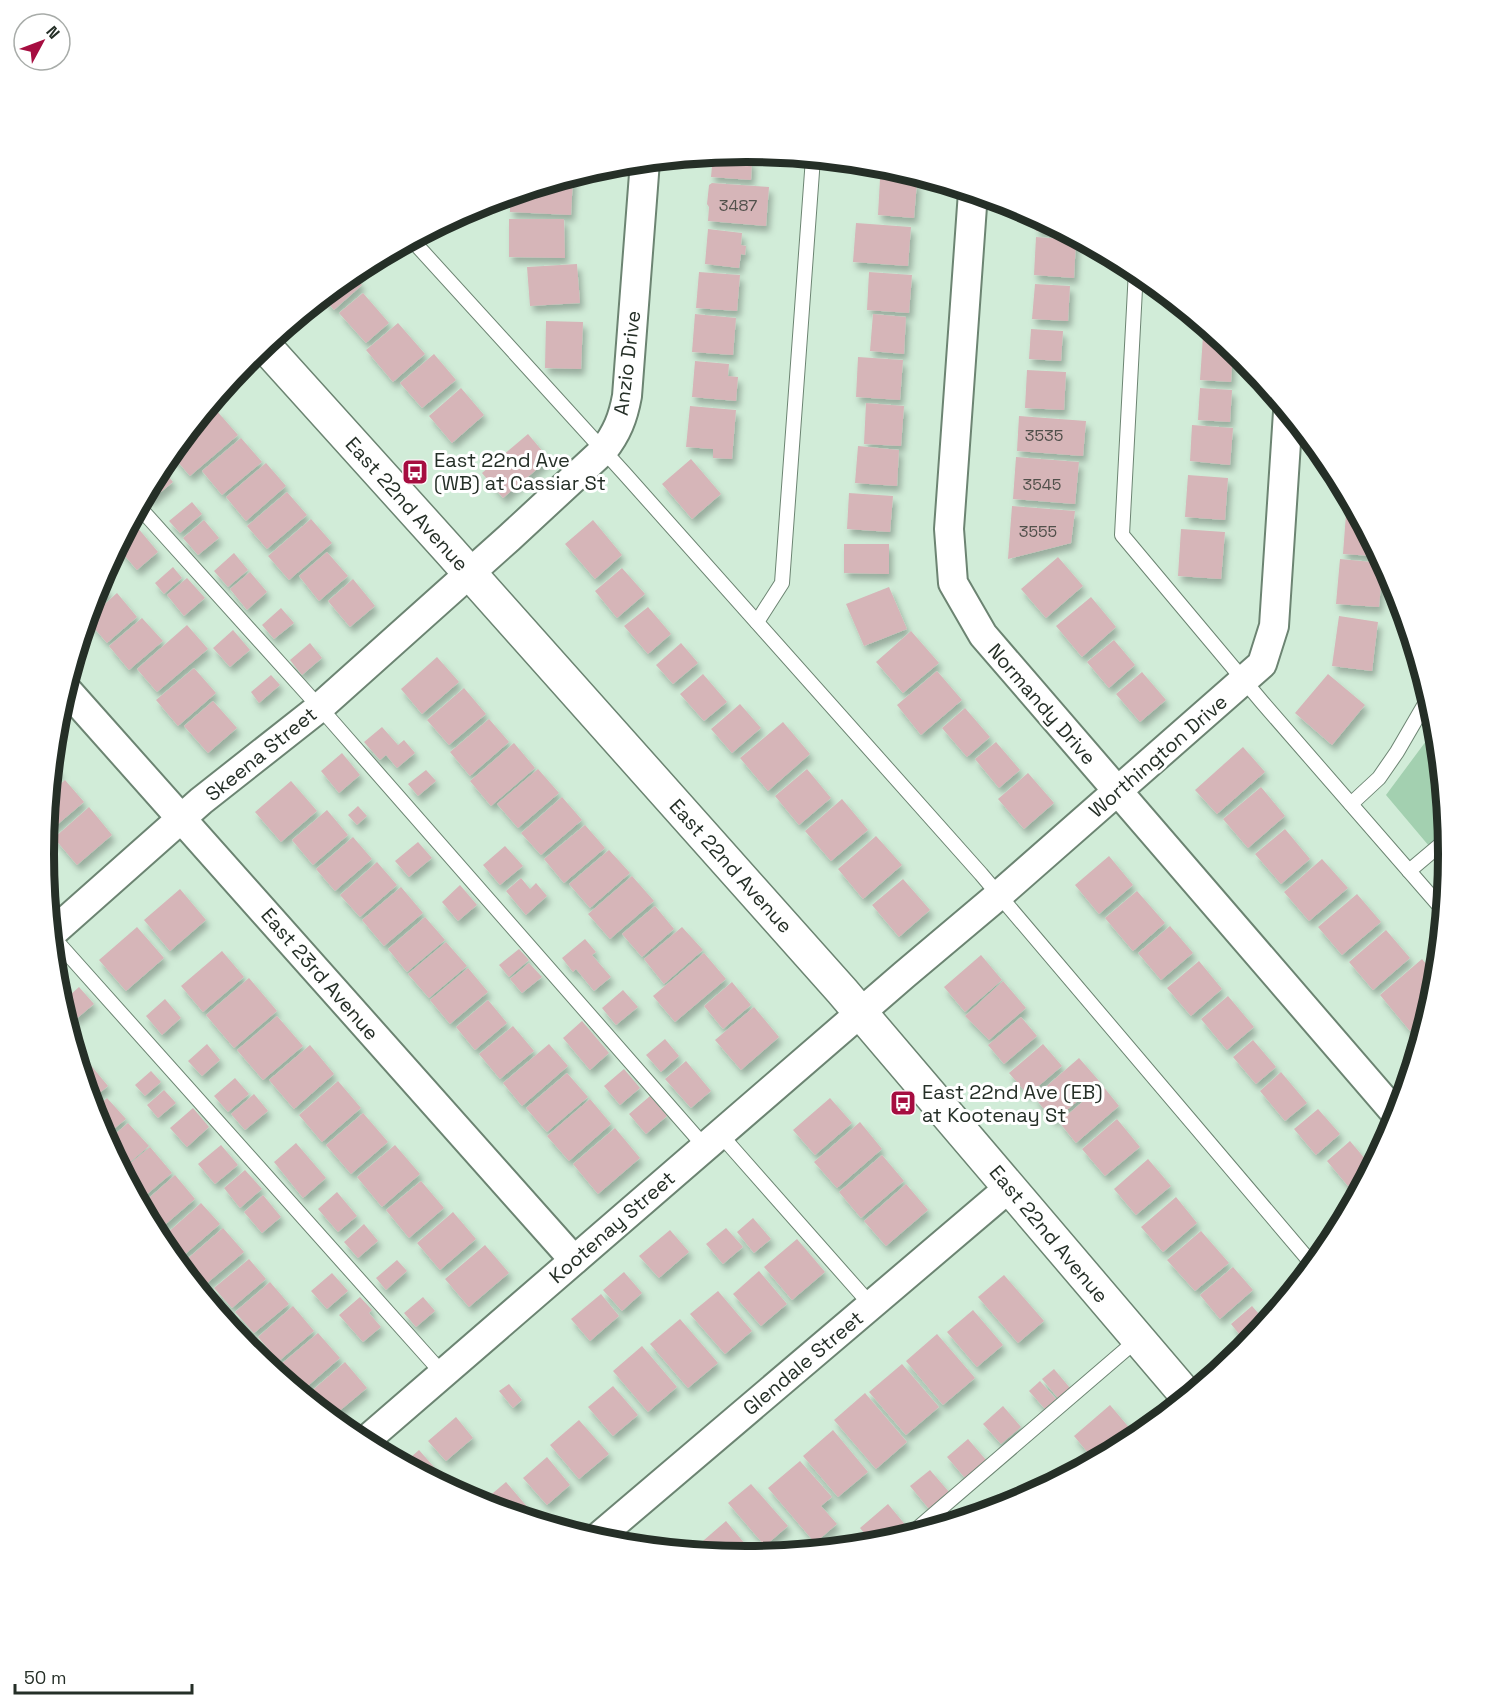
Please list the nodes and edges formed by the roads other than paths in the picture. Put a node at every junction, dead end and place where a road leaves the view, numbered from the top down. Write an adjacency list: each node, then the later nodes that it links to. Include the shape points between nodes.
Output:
1 (812, 165): 11 (lane, via 782,583)
2 (644, 170): 8 (street, Anzio Drive, via 627,396 623,419)
3 (972, 201): 16 (street, Normandy Drive, via 949,528 953,583 983,635)
4 (417, 246): 8 (lane)
5 (1136, 283): 12 (lane, via 1122,535)
6 (271, 352): 10 (street, East 22nd Avenue)
7 (1287, 424): 12 (street, Worthington Drive, via 1274,626 1262,664)
8 (603, 451): 10 (street, Anzio Drive); 11 (lane)
9 (144, 513): 14 (lane)
10 (469, 573): 14 (street, Skeena Street); 25 (street, East 22nd Avenue)
11 (757, 622): 21 (lane)
12 (1244, 681): 16 (street, Worthington Drive); 17 (lane)
13 (73, 696): 18 (street, East 23rd Avenue)
14 (319, 708): 18 (street, Skeena Street); 27 (lane)
15 (1422, 708): 17 (lane, via 1379,778)
16 (1117, 791): 21 (street, Worthington Drive); 26 (street, Normandy Drive)
17 (1351, 804): 20 (lane)
18 (182, 818): 23 (street, Skeena Street); 30 (street, East 23rd Avenue)
19 (1438, 847): 20 (lane)
20 (1409, 871): 22 (lane)
21 (999, 895): 25 (street, Worthington Drive); 29 (lane)
22 (1437, 903)
23 (58, 928)
24 (60, 944): 33 (lane)
25 (861, 1012): 27 (street, Kootenay Street); 28 (street, East 22nd Avenue)
26 (1392, 1101)
27 (713, 1141): 30 (street, Kootenay Street); 31 (lane)
28 (1010, 1187): 31 (street, Glendale Street); 32 (street, East 22nd Avenue)
29 (1307, 1258)
30 (574, 1260): 33 (street, Kootenay Street)
31 (871, 1305): 37 (street, Glendale Street)
32 (1138, 1339): 34 (street, East 22nd Avenue); 36 (lane)
33 (443, 1374): 35 (street, Kootenay Street)
34 (1182, 1390)
35 (372, 1435)
36 (925, 1522)
37 (605, 1531)

